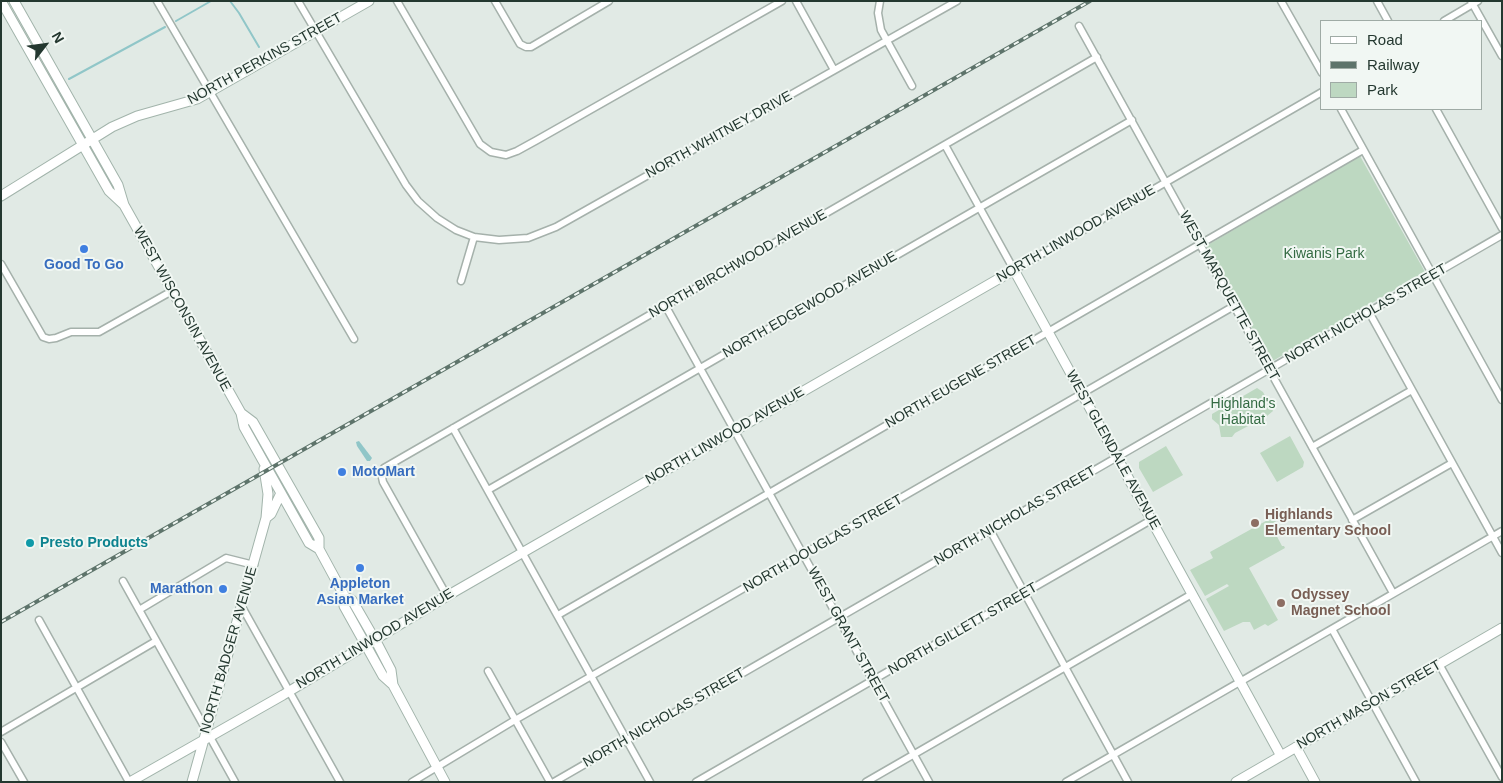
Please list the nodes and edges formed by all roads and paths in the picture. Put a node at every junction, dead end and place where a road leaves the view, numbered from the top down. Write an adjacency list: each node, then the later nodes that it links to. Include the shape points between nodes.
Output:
1 (156, 1): 27 (street)
2 (298, 1): 20 (street, NORTH WHITNEY DRIVE)
3 (369, 1): 20 (main road, NORTH PERKINS STREET)
4 (397, 1): 7 (street, via 480,144 492,152 506,155)
5 (495, 1): 15 (street, via 520,44 526,47 535,46)
6 (609, 1): 15 (street)
7 (782, 1)
8 (796, 1): 24 (street)
9 (880, 1): 21 (street, via 879,24)
10 (957, 1): 21 (street, NORTH WHITNEY DRIVE)
11 (1281, 1): 25 (street)
12 (1377, 1): 17 (street)
13 (15, 2): 16 (street); 32 (main road, WEST WISCONSIN AVENUE)
14 (1474, 2): 18 (street); 22 (street)
15 (595, 5)
16 (3, 6): 34 (main road, WEST WISCONSIN AVENUE)
17 (1387, 20)
18 (1446, 20)
19 (1079, 26): 23 (street, WEST MARQUETTE STREET)
20 (316, 32): 27 (main road, NORTH PERKINS STREET); 42 (street, NORTH WHITNEY DRIVE, via 415,198 446,225)
21 (887, 41): 24 (street, NORTH WHITNEY DRIVE); 26 (street)
22 (1502, 56)
23 (1097, 57): 31 (street, WEST MARQUETTE STREET); 33 (street, NORTH BIRCHWOOD AVENUE)
24 (834, 70): 42 (street, NORTH WHITNEY DRIVE, via 547,232 509,240)
25 (1320, 70)
26 (912, 86)
27 (210, 93): 32 (main road, NORTH PERKINS STREET, via 132,118); 53 (street)
28 (1320, 93): 36 (street, NORTH LINWOOD AVENUE)
29 (1342, 110): 35 (street)
30 (1437, 110): 40 (street)
31 (1132, 120): 36 (street, WEST MARQUETTE STREET); 39 (street, NORTH EDGEWOOD AVENUE)
32 (92, 139): 34 (main road, NORTH PERKINS STREET); 38 (main road, WEST WISCONSIN AVENUE, via 118,185)
33 (945, 144): 39 (street, WEST GLENDALE AVENUE); 49 (street, NORTH BIRCHWOOD AVENUE)
34 (83, 145): 37 (main road, NORTH PERKINS STREET); 38 (main road, WEST WISCONSIN AVENUE, via 109,191)
35 (1363, 150): 43 (street, NORTH EUGENE STREET); 46 (street)
36 (1166, 182): 43 (street, WEST MARQUETTE STREET); 45 (street, NORTH LINWOOD AVENUE)
37 (1, 196)
38 (124, 205): 48 (main road, WEST WISCONSIN AVENUE)
39 (980, 208): 45 (street, WEST GLENDALE AVENUE); 54 (street, NORTH EDGEWOOD AVENUE)
40 (1502, 228)
41 (1502, 235): 46 (street, NORTH NICHOLAS STREET)
42 (474, 237): 47 (street)
43 (1200, 244): 50 (street, WEST MARQUETTE STREET); 52 (street, NORTH EUGENE STREET)
44 (1, 264): 48 (street, via 39,330 49,339 71,332 99,332)
45 (1014, 270): 52 (main road, WEST GLENDALE AVENUE); 61 (main road, NORTH LINWOOD AVENUE)
46 (1433, 275): 51 (street, NORTH NICHOLAS STREET); 58 (street)
47 (461, 281)
48 (172, 291): 59 (main road, WEST WISCONSIN AVENUE)
49 (665, 306): 54 (street, WEST GRANT STREET); 60 (street, NORTH BIRCHWOOD AVENUE)
50 (1234, 306): 55 (street, WEST MARQUETTE STREET); 57 (street, NORTH DOUGLAS STREET)
51 (1369, 312): 55 (street, NORTH NICHOLAS STREET); 56 (street)
52 (1048, 332): 57 (main road, WEST GLENDALE AVENUE); 69 (street, NORTH EUGENE STREET)
53 (354, 339)
54 (700, 368): 61 (street, WEST GRANT STREET); 67 (street, NORTH EDGEWOOD AVENUE)
55 (1269, 369): 62 (street, WEST MARQUETTE STREET); 63 (street, NORTH NICHOLAS STREET)
56 (1412, 390): 62 (street); 65 (street)
57 (1082, 394): 63 (main road, WEST GLENDALE AVENUE); 82 (street, NORTH DOUGLAS STREET)
58 (1502, 400)
59 (241, 413): 64 (main road, WEST WISCONSIN AVENUE, via 244,427); 66 (main road, WEST WISCONSIN AVENUE, via 253,422)
60 (454, 428): 67 (street); 88 (street, NORTH BIRCHWOOD AVENUE, via 384,468 381,473)
61 (735, 430): 69 (street, WEST GRANT STREET); 80 (main road, NORTH LINWOOD AVENUE)
62 (1312, 447): 74 (street, WEST MARQUETTE STREET)
63 (1117, 457): 73 (main road, WEST GLENDALE AVENUE); 76 (street, NORTH NICHOLAS STREET)
64 (262, 459): 68 (main road, WEST WISCONSIN AVENUE); 70 (main road)
65 (1452, 463): 74 (street); 78 (street)
66 (289, 486): 68 (main road, NORTH BADGER AVENUE); 75 (main road, WEST WISCONSIN AVENUE)
67 (488, 490): 80 (street)
68 (281, 492): 70 (main road, NORTH BADGER AVENUE); 71 (main road, WEST WISCONSIN AVENUE); 72 (main road, NORTH BADGER AVENUE)
69 (769, 492): 82 (street, WEST GRANT STREET); 92 (street, NORTH EUGENE STREET)
70 (267, 498): 72 (main road, NORTH BADGER AVENUE)
71 (293, 514): 75 (main road, via 306,528); 79 (main road, WEST WISCONSIN AVENUE, via 309,543)
72 (266, 518): 83 (main road, NORTH BADGER AVENUE)
73 (1151, 520): 85 (street, NORTH GILLETT STREET); 87 (main road, WEST GLENDALE AVENUE)
74 (1352, 520): 86 (street, WEST MARQUETTE STREET)
75 (312, 526): 79 (main road, WEST WISCONSIN AVENUE, via 319,538)
76 (990, 530): 85 (street); 93 (street, NORTH NICHOLAS STREET)
77 (1502, 531): 78 (street)
78 (1492, 536): 81 (street); 86 (street)
79 (319, 550): 89 (main road, WEST WISCONSIN AVENUE)
80 (523, 552): 88 (main road, NORTH LINWOOD AVENUE); 92 (street)
81 (1502, 553)
82 (804, 555): 93 (street, WEST GRANT STREET); 103 (street, NORTH DOUGLAS STREET)
83 (254, 565): 90 (main road, NORTH BADGER AVENUE); 91 (street, via 226,558)
84 (123, 581): 91 (street)
85 (1025, 593): 101 (street); 104 (street, NORTH GILLETT STREET)
86 (1392, 593): 95 (street)
87 (1192, 594): 101 (street); 105 (main road, WEST GLENDALE AVENUE)
88 (447, 596): 97 (main road, NORTH LINWOOD AVENUE)
89 (345, 597): 97 (main road, WEST WISCONSIN AVENUE, via 352,600); 99 (main road, WEST WISCONSIN AVENUE, via 344,606)
90 (242, 607): 108 (street); 112 (main road, NORTH BADGER AVENUE)
91 (139, 610): 98 (street)
92 (558, 615): 103 (street)
93 (839, 618): 104 (street, WEST GRANT STREET); 113 (street, NORTH NICHOLAS STREET)
94 (39, 620): 107 (street)
95 (1332, 628): 105 (street); 109 (street)
96 (1502, 628): 100 (main road, NORTH MASON STREET)
97 (374, 638): 99 (main road, NORTH LINWOOD AVENUE); 106 (main road, WEST WISCONSIN AVENUE, via 391,670)
98 (156, 640): 107 (street); 112 (street)
99 (365, 644): 106 (main road, WEST WISCONSIN AVENUE, via 382,676); 108 (main road, NORTH LINWOOD AVENUE)
100 (1440, 664): 109 (main road, NORTH MASON STREET); 120 (street)
101 (1066, 667): 116 (street); 117 (street)
102 (488, 671): 110 (street)
103 (592, 676): 110 (street, NORTH DOUGLAS STREET); 113 (street)
104 (873, 680): 116 (street, WEST GRANT STREET); 131 (street, NORTH GILLETT STREET)
105 (1241, 682): 117 (street); 118 (main road, WEST GLENDALE AVENUE)
106 (393, 685): 119 (main road, WEST WISCONSIN AVENUE)
107 (76, 687): 111 (street); 122 (street)
108 (290, 691): 112 (main road, NORTH LINWOOD AVENUE); 125 (street)
109 (1373, 703): 115 (main road, NORTH MASON STREET); 138 (street)
110 (515, 720): 119 (street, NORTH DOUGLAS STREET); 128 (street)
111 (1, 732)
112 (206, 735): 122 (main road, NORTH LINWOOD AVENUE); 123 (main road, NORTH BADGER AVENUE); 124 (street)
113 (626, 739): 129 (street, NORTH NICHOLAS STREET); 130 (street)
114 (1, 742): 121 (street)
115 (1296, 747): 118 (main road, NORTH MASON STREET); 137 (main road)
116 (914, 754): 132 (street); 133 (street, WEST GRANT STREET)
117 (1113, 754): 134 (street); 135 (street)
118 (1281, 756): 136 (main road, NORTH MASON STREET)
119 (437, 767): 126 (street, NORTH DOUGLAS STREET); 127 (main road, WEST WISCONSIN AVENUE)
120 (1502, 778)
121 (24, 782)
122 (130, 782)
123 (192, 782)
124 (235, 782)
125 (340, 782)
126 (412, 782)
127 (445, 782)
128 (550, 782)
129 (554, 782)
130 (650, 782)
131 (696, 782)
132 (866, 782)
133 (929, 782)
134 (1066, 782)
135 (1128, 782)
136 (1236, 782)
137 (1315, 782)
138 (1416, 782)

